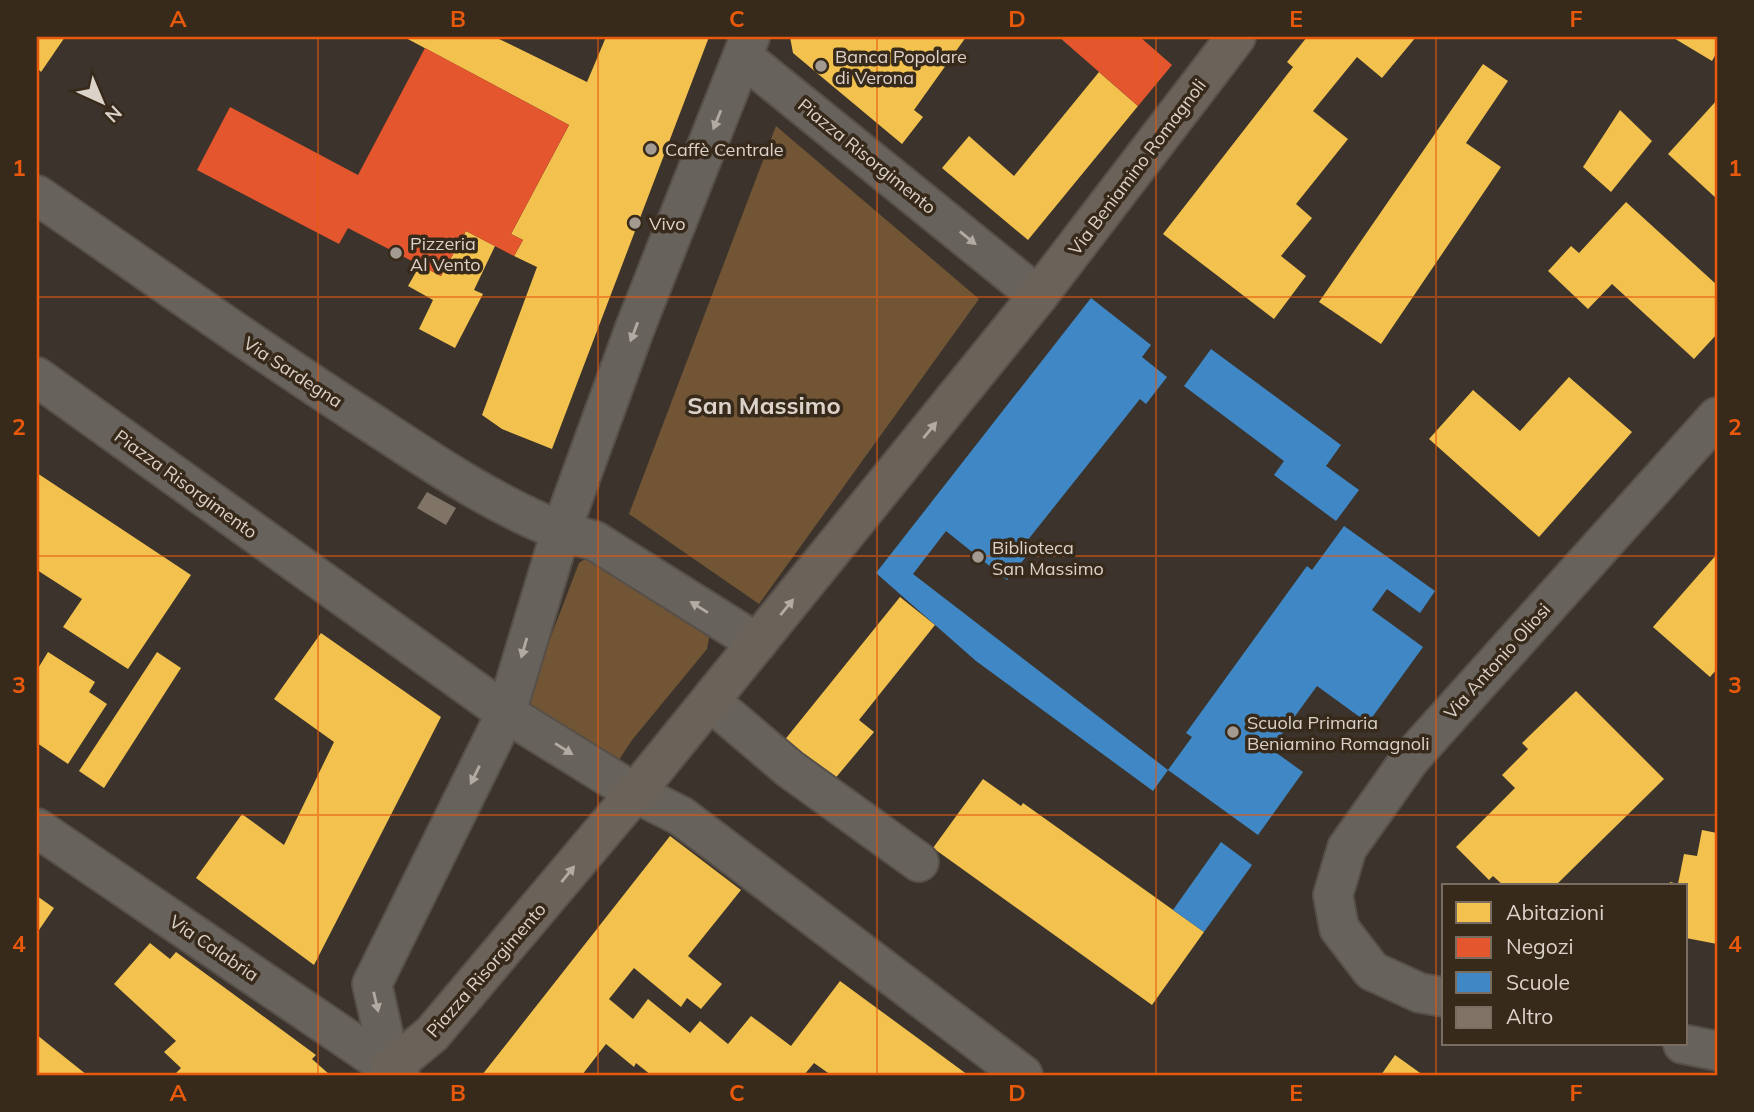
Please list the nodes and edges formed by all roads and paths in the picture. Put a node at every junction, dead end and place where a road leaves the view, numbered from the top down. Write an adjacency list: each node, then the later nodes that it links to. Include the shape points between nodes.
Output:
1 (1236, 37): 4 (main road, Via Beniamino Romagnoli)
2 (746, 47): 4 (street, Piazza Risorgimento, one-way to 4); 7 (street, Piazza Risorgimento, one-way to 7)
3 (37, 195): 7 (street, Via Sardegna, via 251,345 425,458 536,522)
4 (1038, 296): 8 (main road, Piazza Risorgimento, one-way to 4)
5 (37, 377): 10 (street, Piazza Risorgimento)
6 (1717, 417): 14 (street, Via Antonio Oliosi, via 1409,759 1347,848 1333,895 1339,928 1372,971 1420,993)
7 (561, 531): 8 (street, one-way to 7, via 595,541); 10 (street, Piazza Risorgimento, one-way to 10)
8 (757, 643): 9 (main road, Piazza Risorgimento)
9 (710, 701): 11 (main road, Piazza Risorgimento); 13 (street, via 790,769)
10 (506, 713): 11 (street, Piazza Risorgimento, one-way to 11); 17 (street, Piazza Risorgimento, one-way to 17, via 372,985)
11 (635, 793): 17 (main road, Piazza Risorgimento, one-way to 11, via 432,1034); 18 (street, Piazza Risorgimento, via 681,816)
12 (37, 828): 17 (street, Via Calabria)
13 (919, 862)
14 (1442, 997)
15 (1688, 1045): 16 (street)
16 (1717, 1051)
17 (393, 1073)
18 (1023, 1075)

